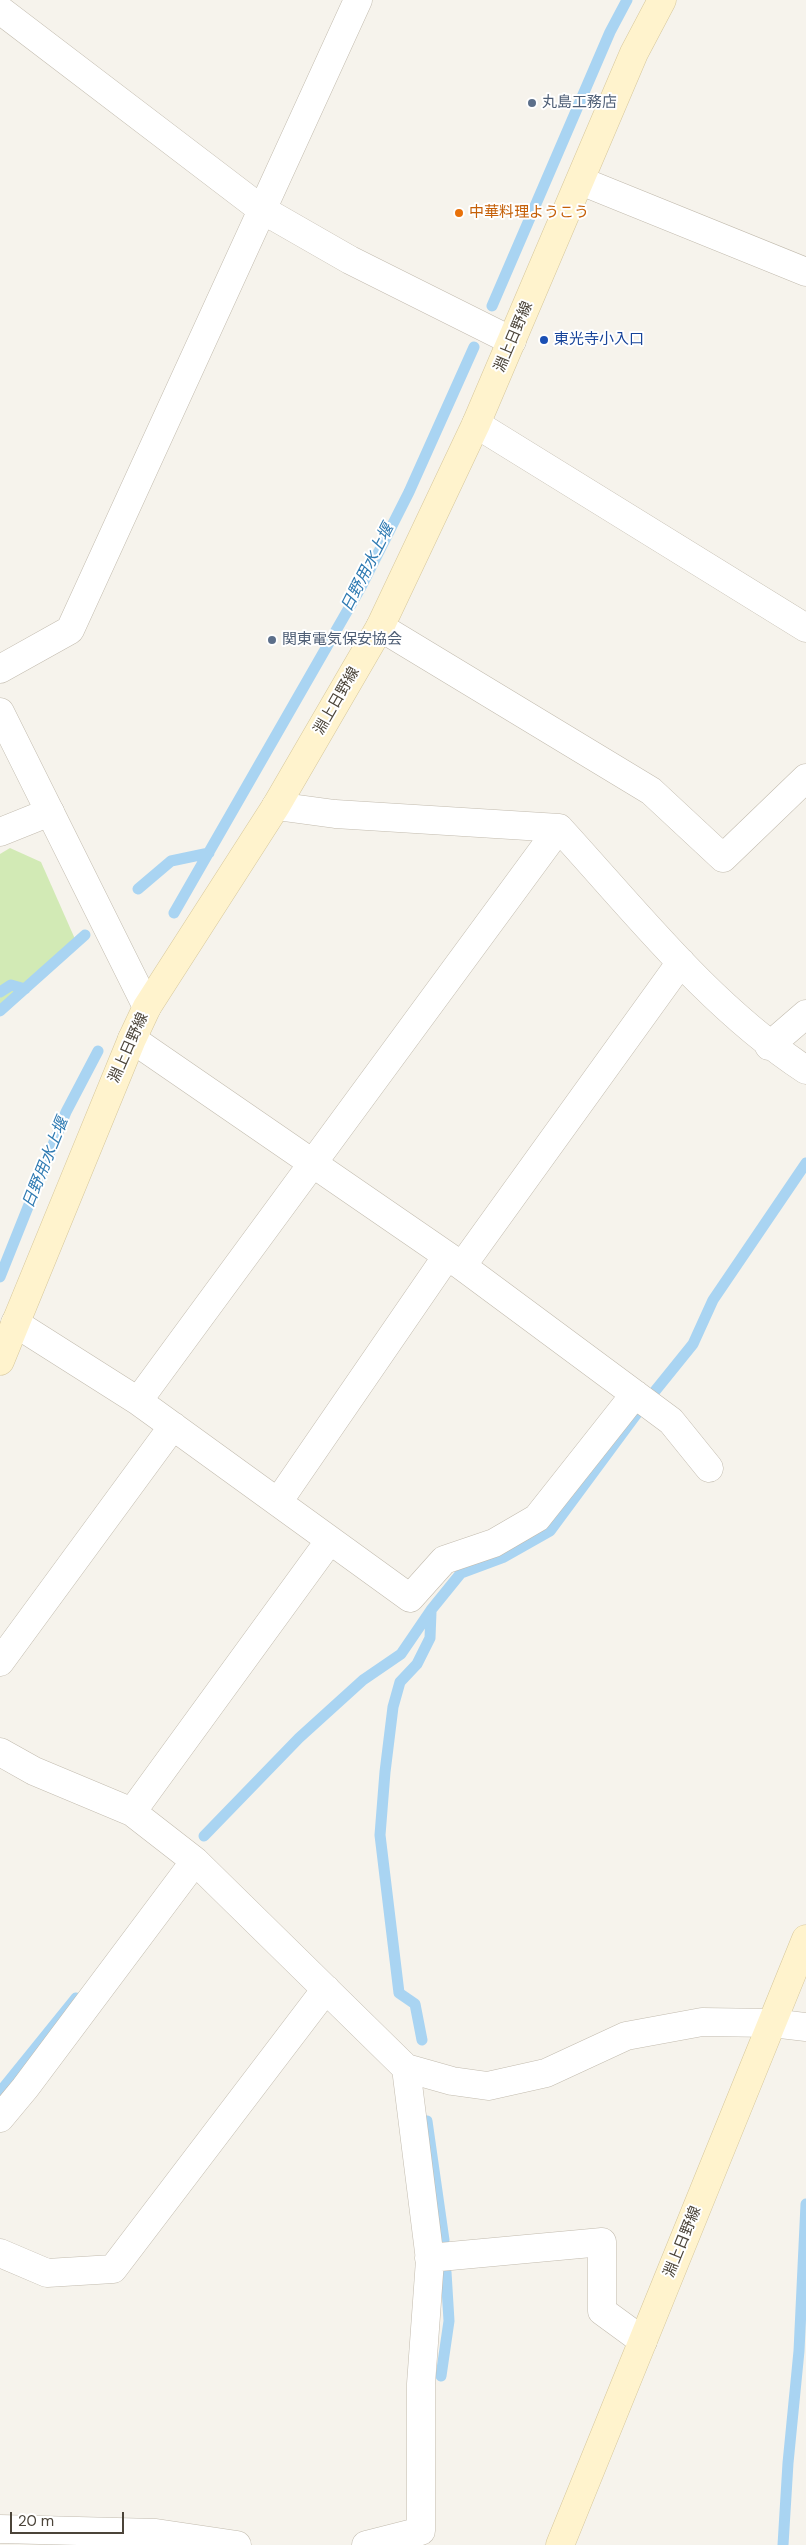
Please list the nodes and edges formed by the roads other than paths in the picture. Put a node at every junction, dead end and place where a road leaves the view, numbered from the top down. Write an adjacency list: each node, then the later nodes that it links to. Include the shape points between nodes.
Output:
1 (358, 0): 5 (street)
2 (662, 0): 4 (main road, 淵上日野線, via 634,53)
3 (0, 10): 5 (street)
4 (581, 181): 6 (street); 7 (main road, 淵上日野線)
5 (261, 209): 7 (street, via 350,260); 11 (street, via 70,630)
6 (806, 272)
7 (512, 341): 8 (main road, 淵上日野線)
8 (476, 424): 9 (main road, 淵上日野線); 10 (street)
9 (380, 627): 13 (street, via 652,791 723,858); 14 (main road, 淵上日野線)
10 (806, 628)
11 (0, 669)
12 (0, 712): 15 (street)
13 (806, 778)
14 (276, 806): 16 (street, via 336,814); 19 (main road, 淵上日野線)
15 (50, 812): 17 (street); 19 (street)
16 (559, 828): 18 (street); 24 (street)
17 (0, 832)
18 (681, 962): 22 (street); 25 (street)
19 (147, 1007): 21 (main road, 淵上日野線)
20 (806, 1014): 22 (street)
21 (132, 1039): 24 (street); 26 (main road, 淵上日野線)
22 (769, 1046): 23 (street)
23 (806, 1070)
24 (312, 1162): 25 (street); 29 (street)
25 (455, 1261): 28 (street); 32 (street)
26 (15, 1323): 27 (main road, 淵上日野線); 29 (street)
27 (0, 1361)
28 (635, 1394): 31 (street, via 670,1421); 33 (street, via 537,1518 494,1543 444,1560 410,1598)
29 (138, 1401): 30 (street)
30 (173, 1426): 32 (street); 34 (street)
31 (709, 1468)
32 (278, 1502): 33 (street)
33 (330, 1540): 36 (street)
34 (0, 1662)
35 (0, 1752): 36 (street)
36 (132, 1812): 37 (street)
37 (195, 1861): 39 (street); 43 (street)
38 (806, 1939): 40 (main road, 淵上日野線)
39 (326, 1989): 42 (street); 44 (street, via 113,2269 47,2273)
40 (772, 2023): 41 (street); 42 (street, via 702,2022 626,2036 546,2073 488,2086 452,2081); 46 (main road, 淵上日野線)
41 (806, 2027)
42 (406, 2068): 45 (street)
43 (0, 2118)
44 (0, 2253)
45 (429, 2258): 46 (street, via 602,2242 602,2311); 49 (street, via 421,2384 421,2531)
46 (643, 2341): 50 (main road, 淵上日野線)
47 (0, 2529): 48 (street, via 156,2533)
48 (236, 2545)
49 (366, 2545)
50 (560, 2545)

